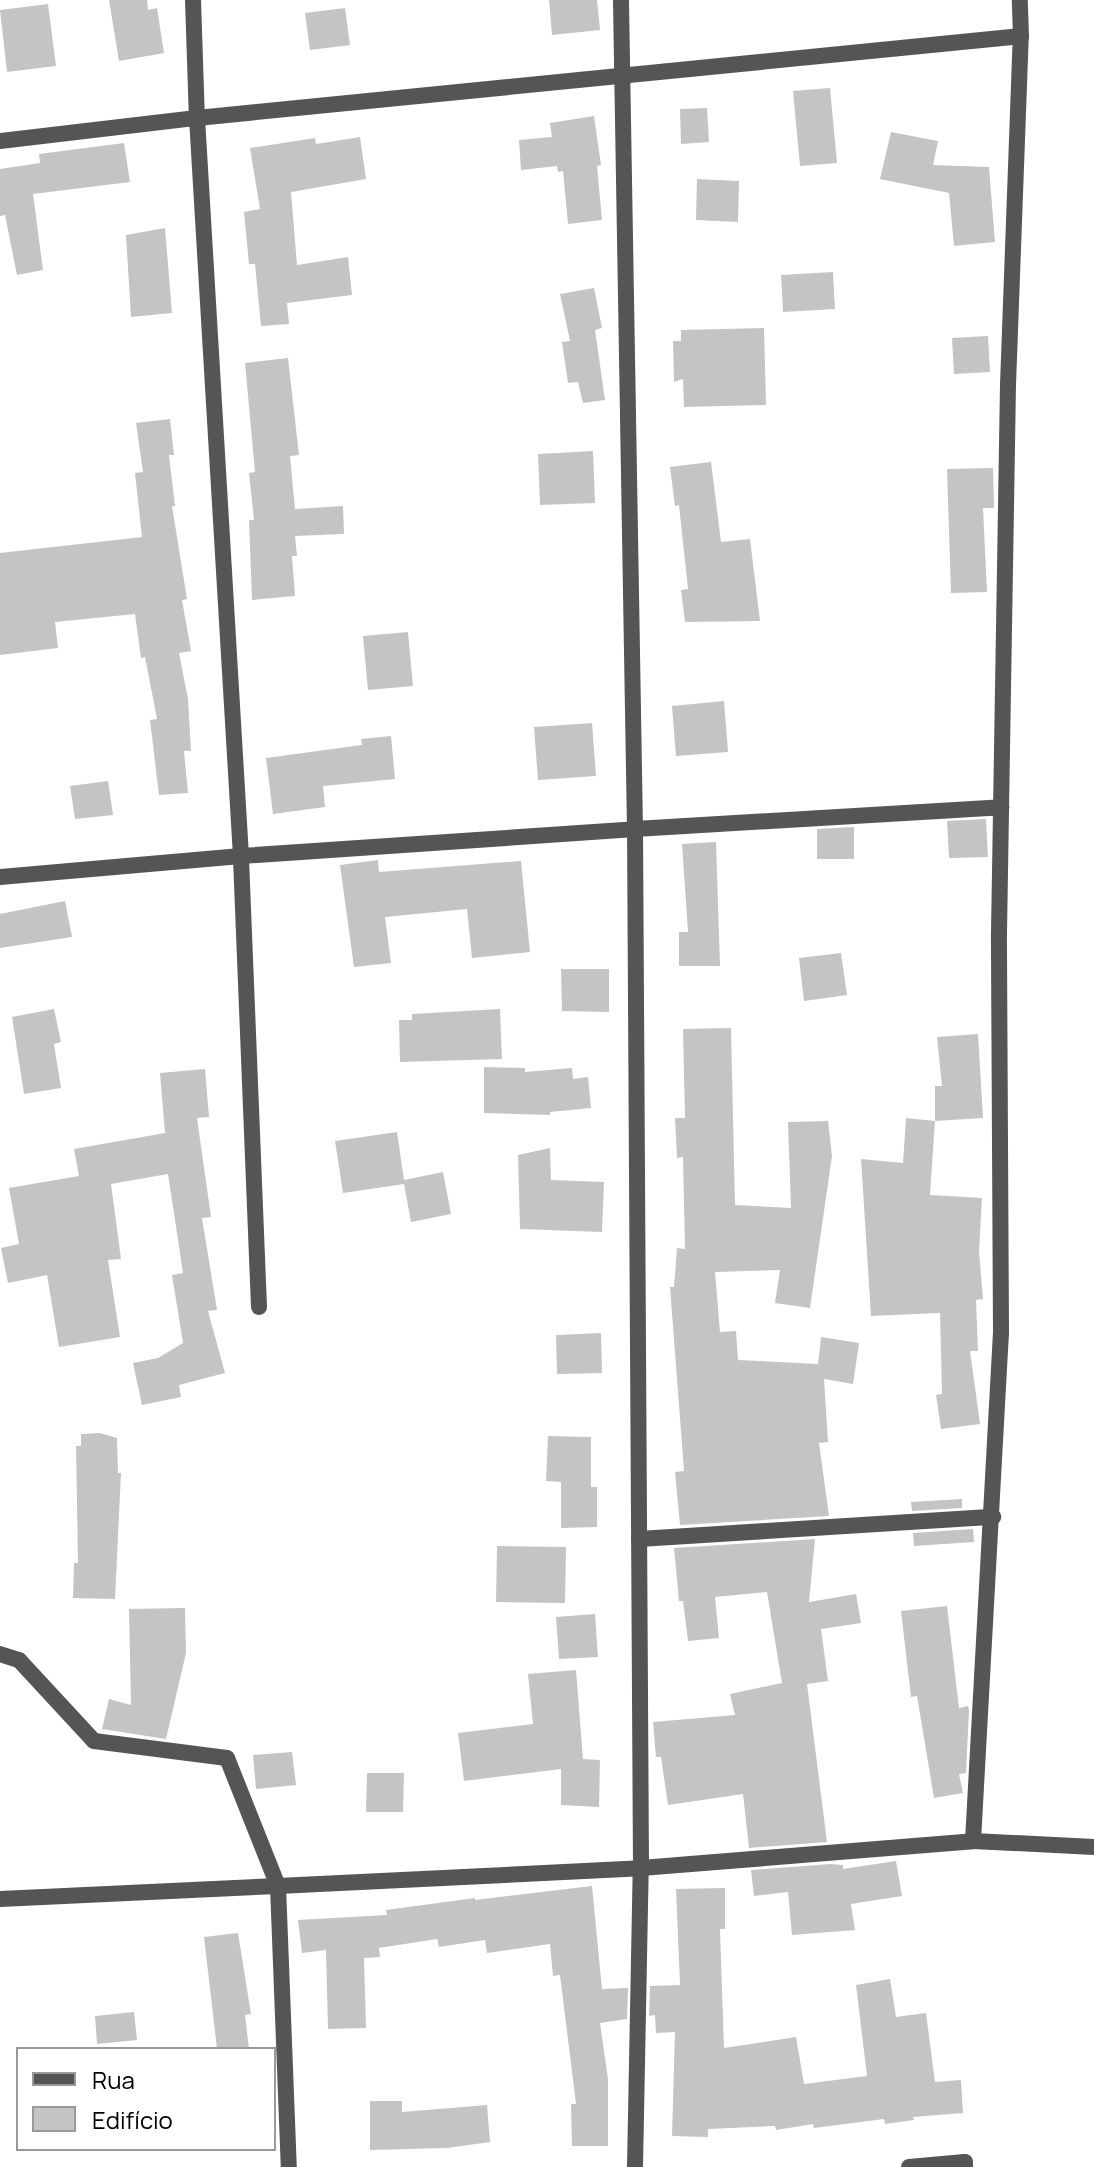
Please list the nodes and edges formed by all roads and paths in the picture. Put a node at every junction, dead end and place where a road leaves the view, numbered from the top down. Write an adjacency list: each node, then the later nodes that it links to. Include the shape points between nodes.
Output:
1 (193, 0): 6 (street)
2 (621, 0): 5 (street)
3 (1020, 0): 4 (street)
4 (1021, 36): 5 (street); 8 (street)
5 (622, 75): 6 (street); 9 (street)
6 (197, 118): 7 (street); 10 (street)
7 (0, 141)
8 (1001, 807): 9 (street); 13 (street, via 1001,1333)
9 (635, 829): 10 (street); 14 (street)
10 (241, 856): 11 (street); 12 (street)
11 (0, 877)
12 (259, 1307)
13 (993, 1517): 14 (street); 16 (street)
14 (639, 1539): 18 (street)
15 (0, 1654): 19 (street, via 19,1660 94,1741 227,1758)
16 (973, 1841): 17 (street); 18 (street)
17 (1094, 1847)
18 (641, 1868): 19 (street); 22 (street)
19 (278, 1886): 20 (street); 21 (street)
20 (0, 1899)
21 (289, 2167)
22 (635, 2167)
23 (909, 2167): 24 (street, via 965,2162)
24 (965, 2167)

